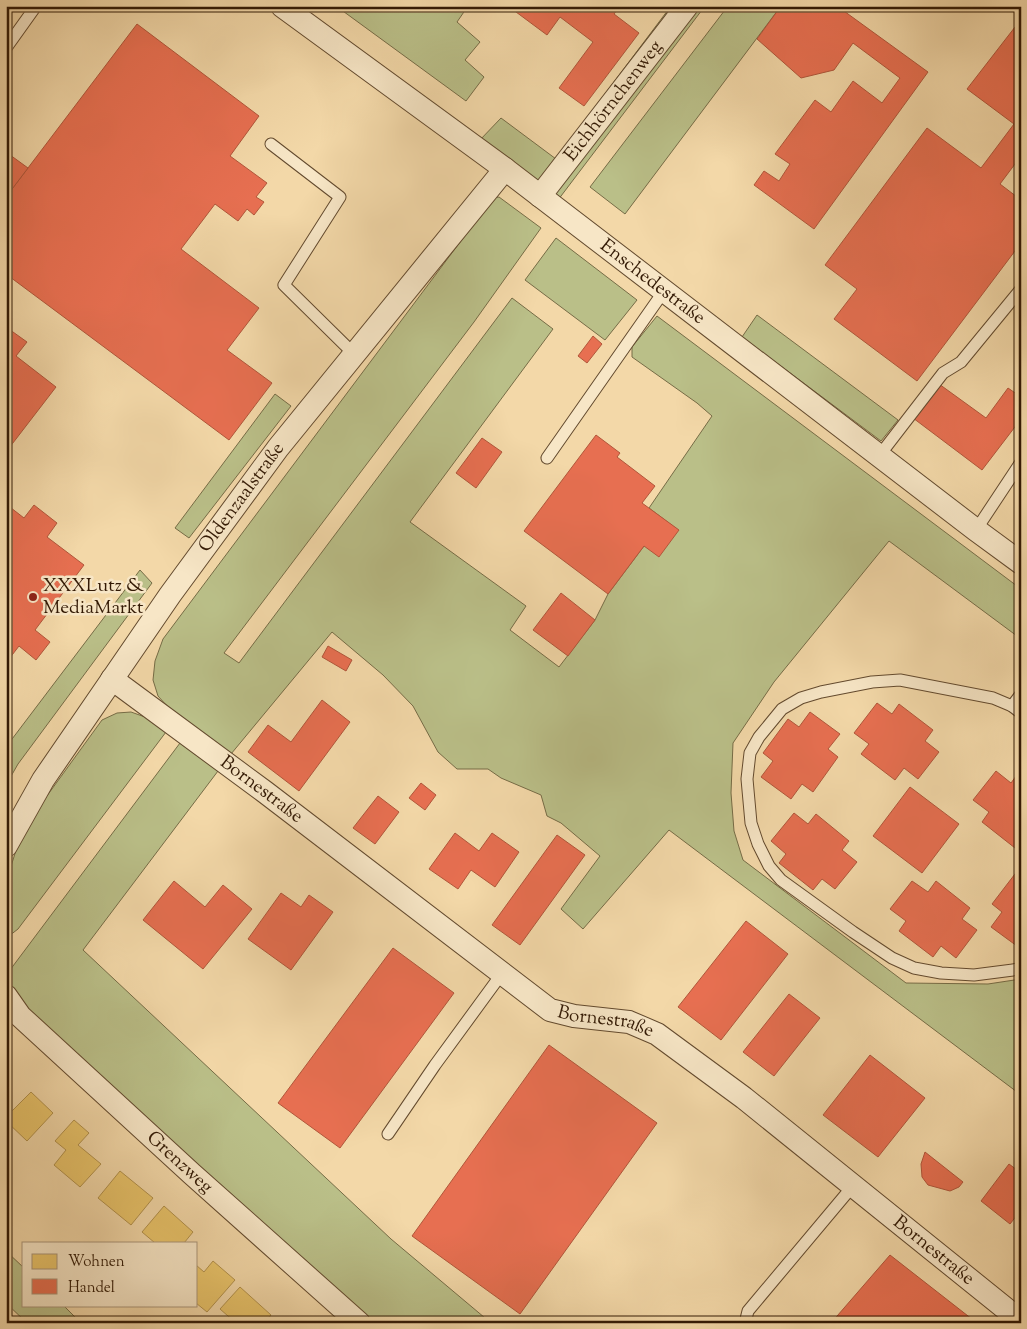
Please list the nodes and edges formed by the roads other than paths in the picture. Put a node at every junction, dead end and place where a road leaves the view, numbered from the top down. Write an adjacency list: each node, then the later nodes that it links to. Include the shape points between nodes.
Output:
1 (36, 6): 4 (lane)
2 (282, 6): 6 (street, Enschedestraße)
3 (687, 6): 7 (street, Eichhörnchenweg)
4 (6, 48)
5 (270, 144): 10 (lane, via 340,197 284,285)
6 (504, 169): 7 (street, Enschedestraße); 10 (street, Oldenzaalstraße)
7 (540, 196): 9 (street, Enschedestraße)
8 (1021, 288): 11 (lane, via 966,357 943,374)
9 (664, 290): 11 (street, Enschedestraße); 12 (lane)
10 (354, 354): 16 (street, Oldenzaalstraße, via 278,448)
11 (879, 456): 14 (street, Enschedestraße)
12 (547, 458)
13 (1021, 462): 14 (lane)
14 (976, 530): 15 (street, Enschedestraße)
15 (1021, 563)
16 (112, 679): 19 (street, Oldenzaalstraße, via 43,780); 21 (street, Bornestraße)
17 (1021, 694): 18 (lane)
18 (1016, 710): 20 (lane, via 993,698 900,680 821,692 782,709 750,753 747,779 751,823 769,866 781,880 853,932 892,958 914,968 974,975)
19 (6, 846)
20 (1021, 968)
21 (503, 972): 23 (lane); 24 (street, Bornestraße, via 550,1010 630,1022 657,1034 744,1098)
22 (6, 996): 26 (street, Grenzweg, via 20,1016)
23 (388, 1134)
24 (852, 1187): 25 (street, Bornestraße); 27 (lane, via 748,1311)
25 (1021, 1321)
26 (359, 1323)
27 (745, 1323)

